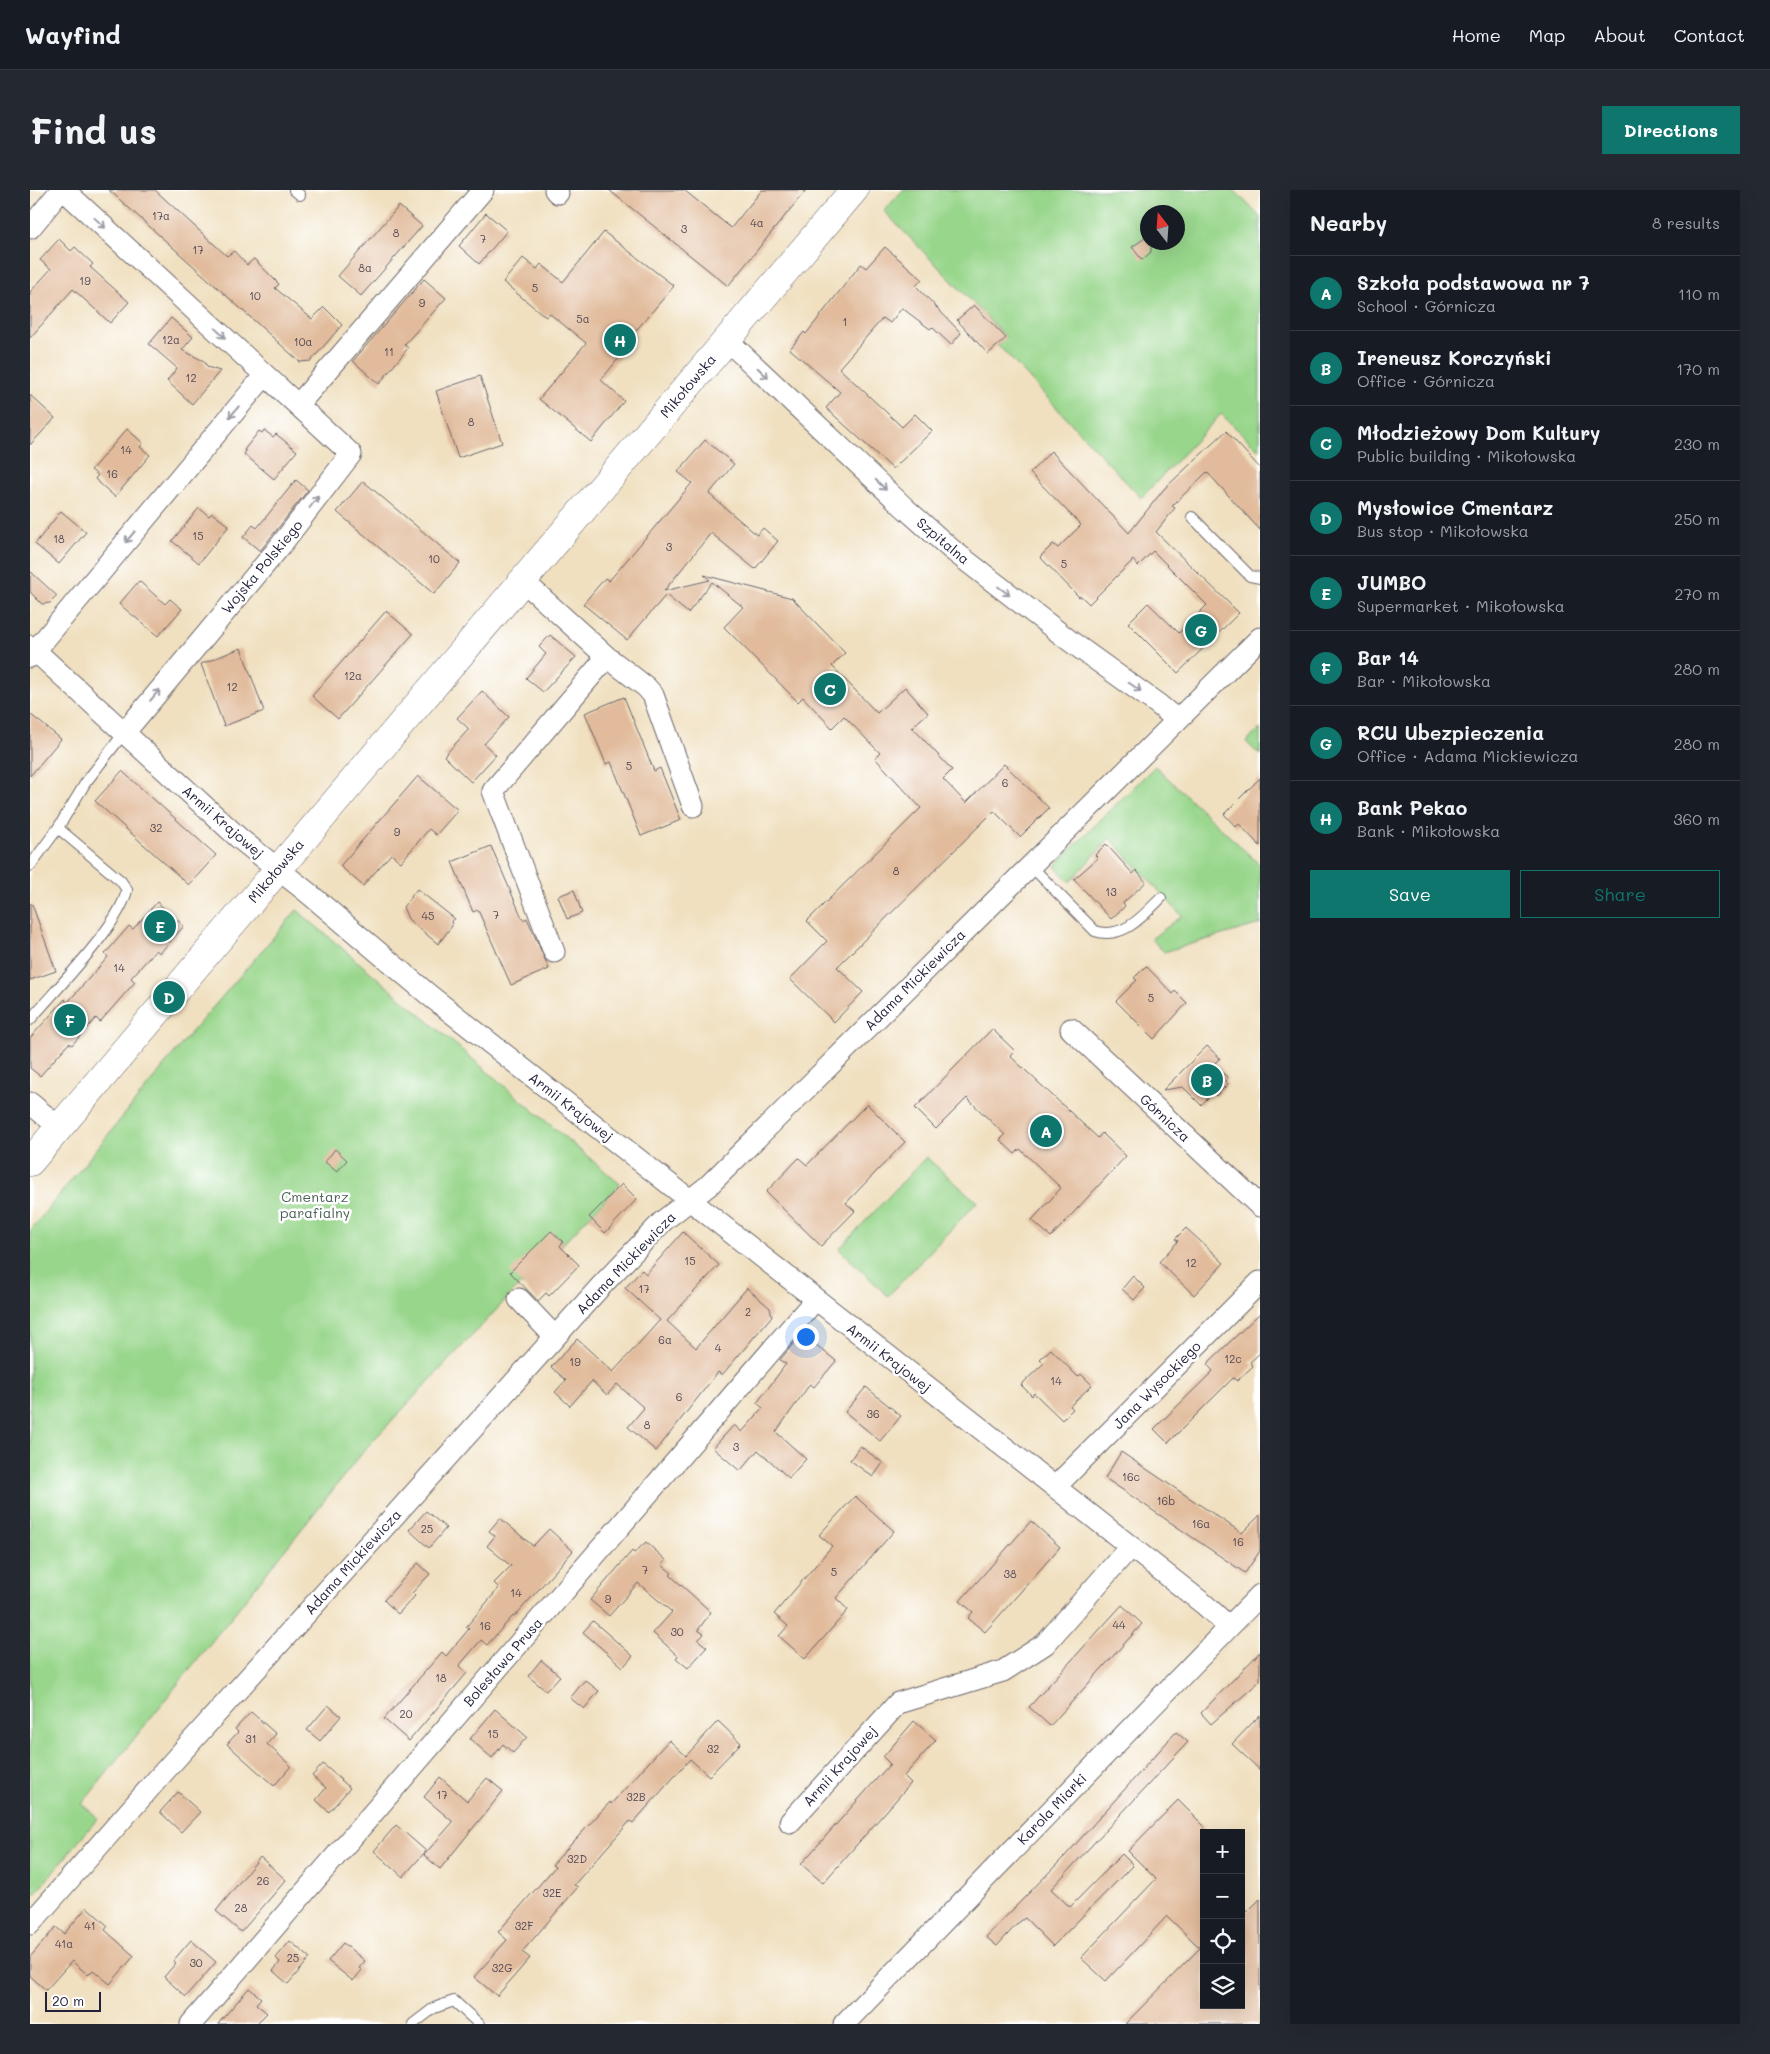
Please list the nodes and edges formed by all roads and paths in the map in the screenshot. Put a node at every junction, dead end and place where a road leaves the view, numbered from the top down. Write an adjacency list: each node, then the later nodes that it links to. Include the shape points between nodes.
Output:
1 (63, 190): 4 (street); 6 (street, Wojska Polskiego, one-way to 6)
2 (483, 190): 7 (street)
3 (854, 190): 5 (street, Mikołowska)
4 (30, 228)
5 (727, 340): 10 (street, Mikołowska); 14 (street, Szpitalna, one-way to 14, via 939,538)
6 (265, 375): 7 (street, Wojska Polskiego); 12 (street, one-way to 12)
7 (298, 405): 15 (street, Wojska Polskiego, one-way to 7, via 277,550 351,454)
8 (1192, 517): 9 (lane, via 1250,576)
9 (1260, 578)
10 (522, 580): 13 (street); 20 (street, Mikołowska)
11 (1260, 638): 14 (street, Adama Mickiewicza)
12 (32, 652): 15 (street, Armii Krajowej)
13 (607, 657): 16 (street, via 653,695); 22 (street, via 493,791)
14 (1177, 720): 19 (street, Adama Mickiewicza)
15 (124, 733): 17 (lane, via 86,782); 20 (street, Armii Krajowej, via 240,839)
16 (693, 806)
17 (58, 828): 18 (lane); 23 (lane, via 121,881 127,890 125,900 99,940)
18 (30, 866)
19 (1030, 866): 21 (lane, via 1095,931 1107,935 1139,920); 28 (street, Adama Mickiewicza, via 708,1186)
20 (278, 869): 26 (street, Mikołowska); 28 (street, Armii Krajowej, via 429,995)
21 (1161, 898)
22 (554, 952)
23 (30, 1020)
24 (1071, 1029): 29 (street, Górnicza)
25 (30, 1103): 26 (street)
26 (59, 1127): 27 (street, Mikołowska)
27 (30, 1162)
28 (690, 1200): 32 (street, Armii Krajowej); 33 (street, Adama Mickiewicza, via 663,1220)
29 (1260, 1206)
30 (1260, 1282): 34 (street, Jana Wysockiego)
31 (519, 1299): 33 (street)
32 (815, 1300): 34 (street, Armii Krajowej); 40 (street, Bolesława Prusa)
33 (555, 1337): 39 (street, Adama Mickiewicza)
34 (1054, 1487): 35 (street, Armii Krajowej)
35 (1130, 1547): 37 (street, Armii Krajowej); 38 (street, Armii Krajowej, via 1045,1644 1003,1672 898,1702)
36 (1260, 1594): 37 (street, Karola Miarki)
37 (1229, 1627): 43 (street, Karola Miarki)
38 (790, 1822)
39 (30, 1924)
40 (191, 2024)
41 (413, 2024): 42 (lane, via 434,2008 454,2001)
42 (479, 2024)
43 (844, 2024)

